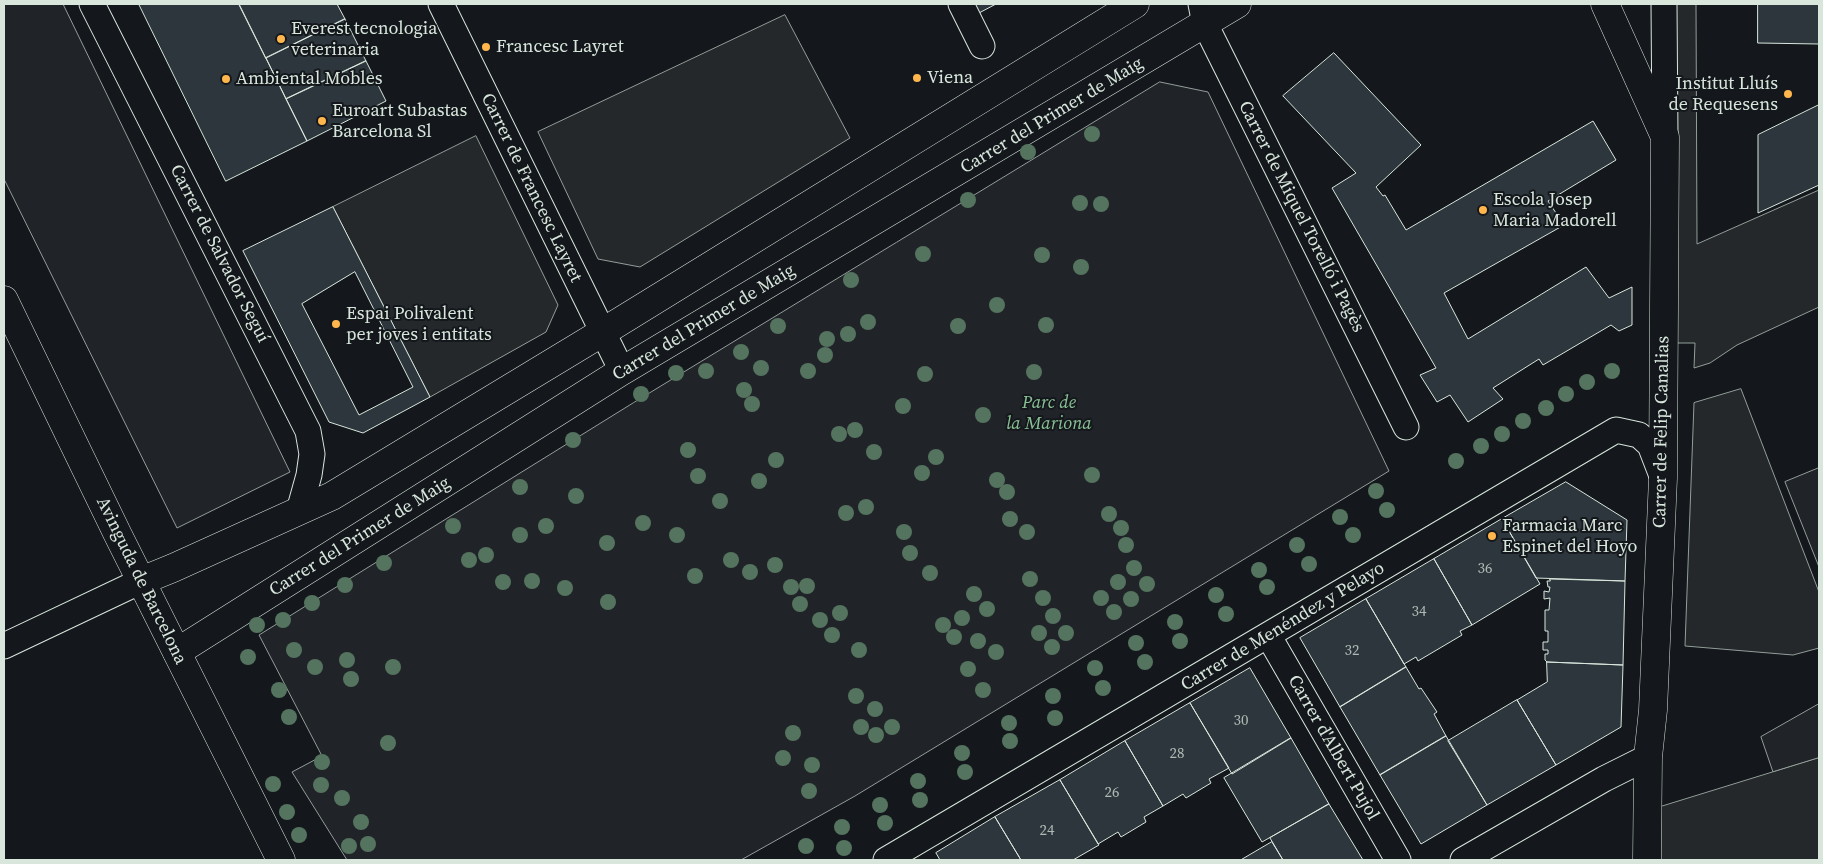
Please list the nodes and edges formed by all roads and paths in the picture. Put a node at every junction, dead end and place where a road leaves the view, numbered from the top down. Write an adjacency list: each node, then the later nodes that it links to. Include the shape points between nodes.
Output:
1 (92, 4): 16 (street, Carrer de Salvador Seguí, via 308,431 312,454)
2 (441, 4): 12 (street, Carrer de Francesc Layret)
3 (961, 4): 9 (street)
4 (1135, 4): 12 (street)
5 (1237, 4): 8 (street, Carrer del Primer de Maig)
6 (1605, 4): 10 (street)
7 (1664, 4): 10 (street, Carrer de Felip Canalias)
8 (1203, 14): 13 (street, Carrer del Primer de Maig); 14 (street, Carrer de Miquel Torelló i Pagès)
9 (982, 46)
10 (1665, 137): 15 (street, Carrer de Felip Canalias)
11 (4, 300): 17 (street, Avinguda de Barcelona)
12 (603, 332): 13 (street, Carrer de Francesc Layret); 16 (street, via 332,496)
13 (622, 371): 20 (street, Carrer del Primer de Maig)
14 (1406, 427)
15 (1663, 478): 18 (street, Carrer de Menéndez y Pelayo, via 1650,445 1639,435 1616,430); 21 (street, Carrer de Felip Canalias)
16 (299, 511): 17 (street)
17 (141, 580): 19 (street); 20 (street, Avinguda de Barcelona)
18 (1268, 635): 22 (street, Carrer de Menéndez y Pelayo); 24 (street, Carrer d'Albert Pujol)
19 (4, 646)
20 (176, 652): 23 (street, Avinguda de Barcelona)
21 (1648, 757): 25 (street); 26 (street, Carrer de Felip Canalias)
22 (896, 858)
23 (281, 860)
24 (1398, 860)
25 (1463, 860)
26 (1647, 860)

